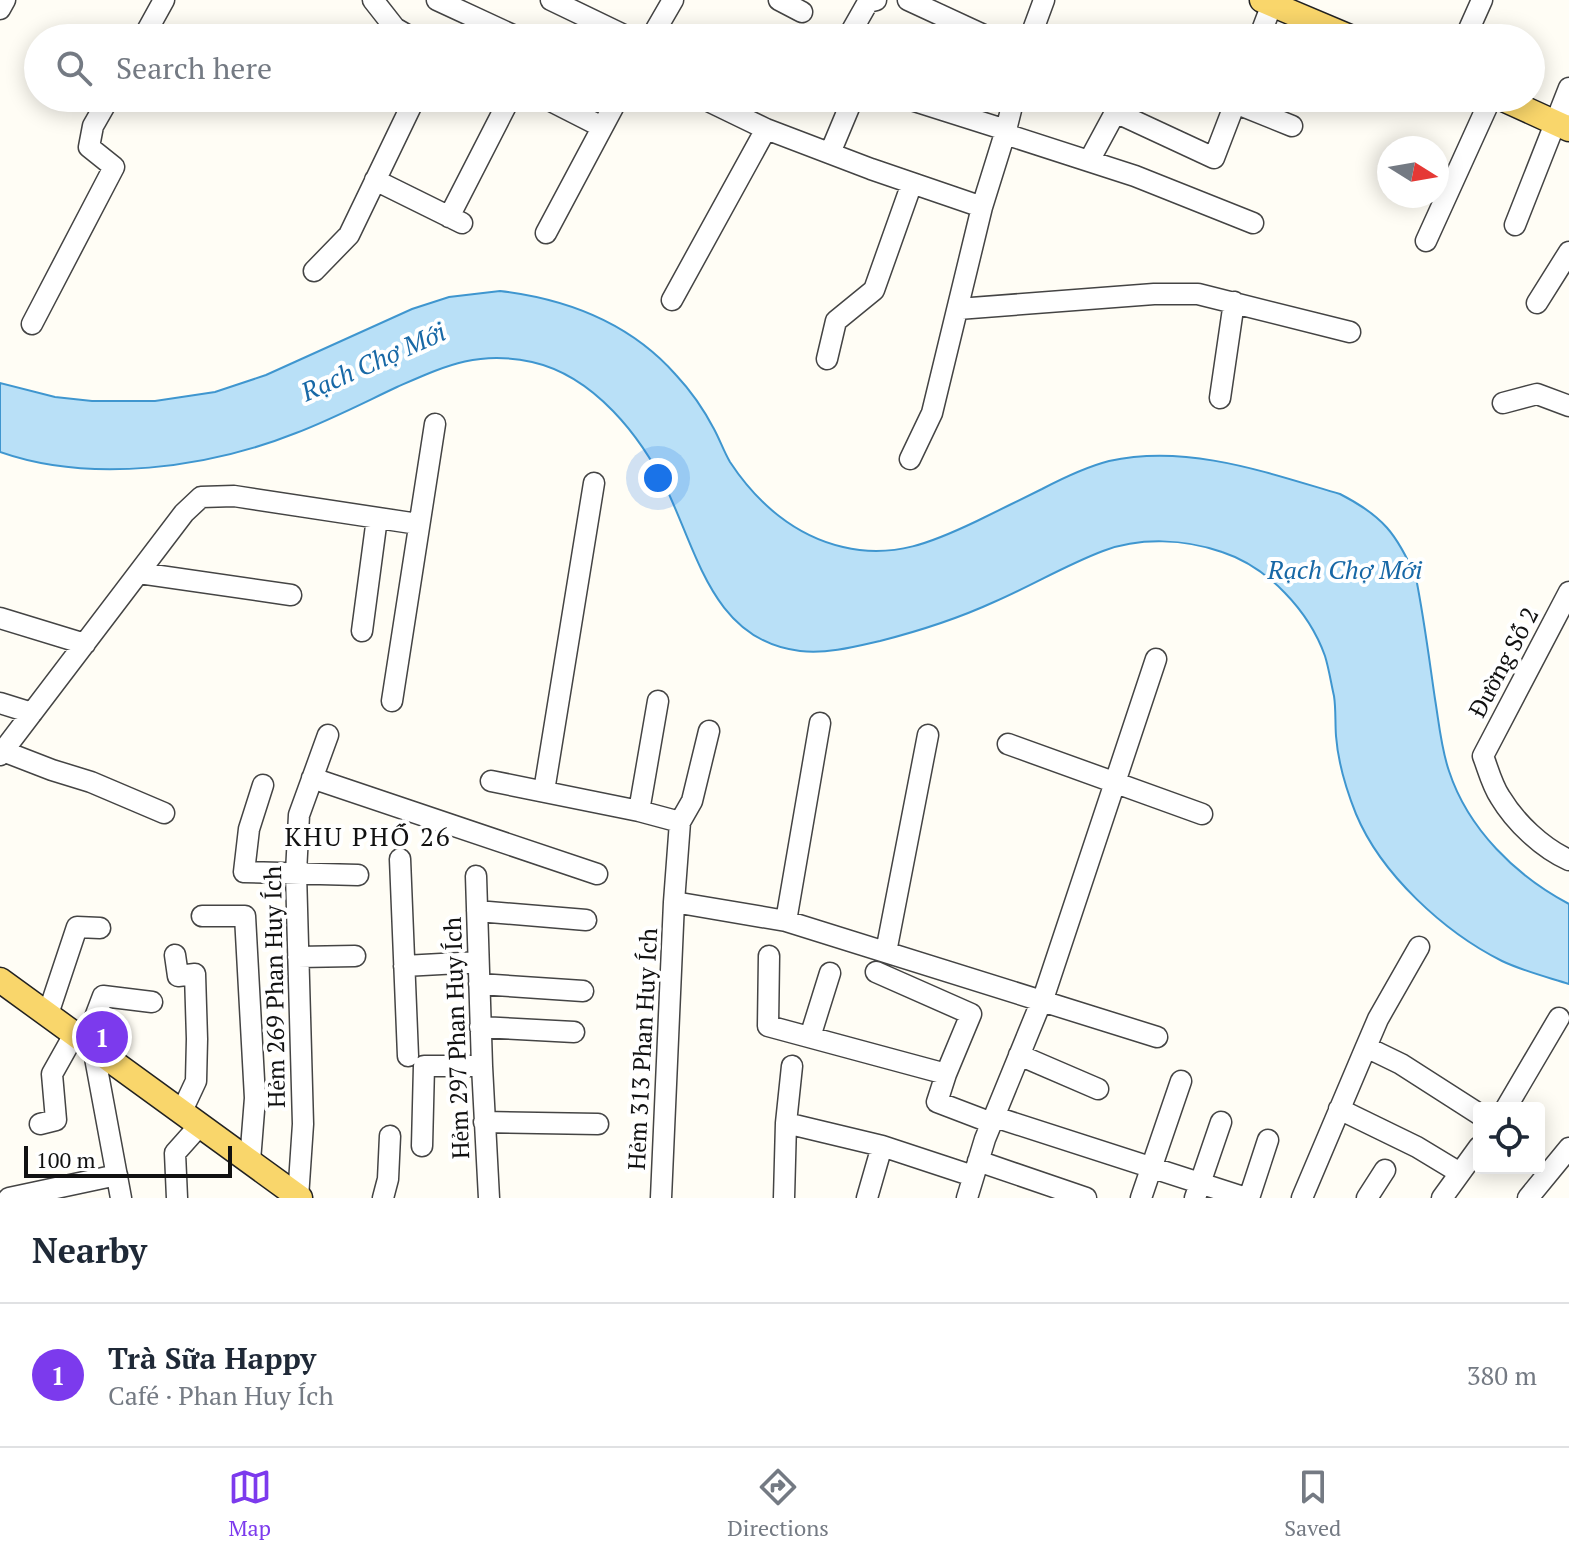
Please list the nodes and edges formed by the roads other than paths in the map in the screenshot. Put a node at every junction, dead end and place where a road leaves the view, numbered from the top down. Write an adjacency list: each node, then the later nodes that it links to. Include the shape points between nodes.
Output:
1 (5, 0): 13 (street)
2 (164, 0): 15 (street)
3 (373, 0): 16 (street)
4 (437, 0): 17 (street)
5 (551, 0): 18 (street)
6 (673, 0): 19 (street)
7 (779, 0): 14 (street)
8 (908, 0): 21 (street)
9 (1044, 0): 22 (street)
10 (1482, 0): 25 (street)
11 (872, 1): 20 (street)
12 (1279, 4): 23 (street); 24 (main road)
13 (0, 9)
14 (802, 12)
15 (151, 24)
16 (392, 24)
17 (489, 24)
18 (601, 24)
19 (659, 24)
20 (856, 24)
21 (960, 24)
22 (1035, 24)
23 (1267, 24)
24 (1322, 24)
25 (1471, 24)
26 (1569, 88): 42 (street)
27 (101, 112): 62 (street, via 89,147 114,167)
28 (408, 112): 49 (street)
29 (504, 112): 49 (street, via 455,220)
30 (573, 112): 44 (street)
31 (610, 112): 44 (street)
32 (731, 112): 45 (street)
33 (847, 112): 47 (street)
34 (946, 112): 46 (street)
35 (1010, 112): 46 (street)
36 (1115, 112): 48 (street)
37 (1132, 112): 38 (street, via 1214,158)
38 (1231, 112)
39 (1262, 112): 43 (street)
40 (1485, 112): 55 (street)
41 (1533, 112): 42 (main road)
42 (1562, 125): 53 (street)
43 (1292, 126)
44 (602, 127): 54 (street)
45 (766, 129): 47 (street); 58 (street)
46 (1005, 132): 48 (street); 51 (street)
47 (830, 153): 50 (street)
48 (1089, 161): 52 (street)
49 (375, 180): 57 (street, via 349,235)
50 (912, 183): 51 (street); 64 (street, via 874,290 836,321)
51 (982, 207): 61 (street)
52 (1253, 223)
53 (1515, 225)
54 (546, 233)
55 (1426, 241)
56 (1569, 252): 60 (street)
57 (314, 271)
58 (672, 300)
59 (1234, 302): 61 (street, via 1198,294 1154,294); 63 (street); 65 (street)
60 (1537, 303)
61 (958, 309): 69 (street, via 932,413)
62 (32, 324)
63 (1350, 332)
64 (827, 359)
65 (1220, 398)
66 (1503, 403): 67 (street, via 1537,394)
67 (1569, 406)
68 (435, 424): 72 (street)
69 (910, 459)
70 (594, 483): 94 (street)
71 (377, 518): 72 (street); 73 (street, via 234,496 201,497); 77 (street)
72 (418, 524): 80 (street)
73 (139, 573): 75 (street); 78 (street)
74 (1569, 592): 99 (street, Đường Số 2, via 1483,756 1513,816 1535,838)
75 (291, 595)
76 (0, 618): 78 (street)
77 (362, 631)
78 (85, 644): 83 (street)
79 (1156, 659): 92 (street)
80 (392, 701)
81 (658, 701): 95 (street)
82 (0, 703): 83 (street)
83 (32, 713): 89 (street)
84 (820, 723): 109 (street)
85 (709, 731): 98 (street, Hẻm 313 Phan Huy Ích, via 692,801)
86 (328, 735): 90 (street, Hẻm 269 Phan Huy Ích)
87 (928, 735): 112 (street)
88 (1008, 744): 92 (street)
89 (2, 753): 96 (street)
90 (312, 778): 101 (street, Hẻm 269 Phan Huy Ích, via 299,815); 102 (street)
91 (491, 781): 94 (street)
92 (1114, 782): 97 (street); 125 (street)
93 (263, 785): 101 (street, via 249,829 244,872)
94 (544, 791): 95 (street)
95 (639, 811): 98 (street)
96 (164, 813)
97 (1202, 814)
98 (680, 822): 105 (street, Hẻm 313 Phan Huy Ích)
99 (1567, 856)
100 (400, 859): 118 (street)
101 (296, 873): 103 (street); 116 (street, Hẻm 269 Phan Huy Ích)
102 (597, 874)
103 (358, 875)
104 (476, 876): 106 (street, Hẻm 297 Phan Huy Ích)
105 (674, 902): 109 (street); 170 (street, Hẻm 313 Phan Huy Ích)
106 (477, 911): 108 (street); 117 (street, Hẻm 297 Phan Huy Ích)
107 (202, 916): 157 (street, via 245,916 255,1098)
108 (586, 920)
109 (786, 921): 112 (street)
110 (100, 928): 126 (street, via 77,927)
111 (1419, 947): 133 (street)
112 (886, 952): 125 (street)
113 (175, 955): 144 (street, via 178,976 195,974)
114 (355, 956): 116 (street)
115 (769, 956): 130 (street, via 768,1026)
116 (298, 957): 167 (street, Hẻm 269 Phan Huy Ích, via 303,1124)
117 (478, 962): 118 (street); 122 (street, Hẻm 297 Phan Huy Ích)
118 (404, 966): 135 (street)
119 (876, 972): 138 (street, via 971,1014)
120 (830, 973): 130 (street)
121 (0, 980): 126 (main road)
122 (479, 984): 123 (street); 128 (street, Hẻm 297 Phan Huy Ích)
123 (583, 991)
124 (152, 1002): 132 (street, via 103,996)
125 (1041, 1004): 131 (street); 134 (street)
126 (48, 1014): 132 (main road)
127 (1559, 1018): 141 (street)
128 (480, 1027): 129 (street); 136 (street, Hẻm 297 Phan Huy Ích)
129 (574, 1032)
130 (810, 1037): 138 (street)
131 (1157, 1037)
132 (84, 1040): 144 (main road); 149 (street, via 52,1074 56,1120); 162 (street)
133 (1366, 1047): 142 (street); 143 (street)
134 (1019, 1055): 140 (street); 145 (street)
135 (408, 1056)
136 (482, 1066): 146 (street, Hẻm 297 Phan Huy Ích); 153 (street, via 424,1066)
137 (792, 1066): 148 (street)
138 (946, 1074): 145 (street, via 937,1102)
139 (1181, 1081): 158 (street)
140 (1098, 1089)
141 (1510, 1102)
142 (1339, 1109): 161 (street); 177 (street)
143 (1473, 1110)
144 (191, 1118): 157 (main road); 166 (street, via 175,1153)
145 (994, 1120): 158 (street); 159 (street)
146 (484, 1122): 150 (street); 169 (street, Hẻm 297 Phan Huy Ích)
147 (1221, 1122): 163 (street)
148 (786, 1123): 154 (street); 171 (street)
149 (40, 1124)
150 (598, 1124)
151 (390, 1136): 168 (street)
152 (1268, 1140): 176 (street)
153 (422, 1146)
154 (882, 1146): 159 (street); 172 (street)
155 (1569, 1148): 180 (street)
156 (1473, 1155): 161 (street)
157 (250, 1161): 167 (main road)
158 (1151, 1167): 163 (street); 175 (street)
159 (976, 1168): 173 (street); 174 (street)
160 (1385, 1170): 178 (street)
161 (1460, 1173): 179 (street)
162 (117, 1175): 164 (street); 165 (street)
163 (1197, 1190): 176 (street)
164 (9, 1198)
165 (121, 1198)
166 (177, 1198)
167 (299, 1198)
168 (383, 1198)
169 (489, 1198)
170 (661, 1198)
171 (784, 1198)
172 (867, 1198)
173 (967, 1198)
174 (1086, 1198)
175 (1141, 1198)
176 (1247, 1198)
177 (1302, 1198)
178 (1367, 1198)
179 (1442, 1198)
180 (1528, 1198)

